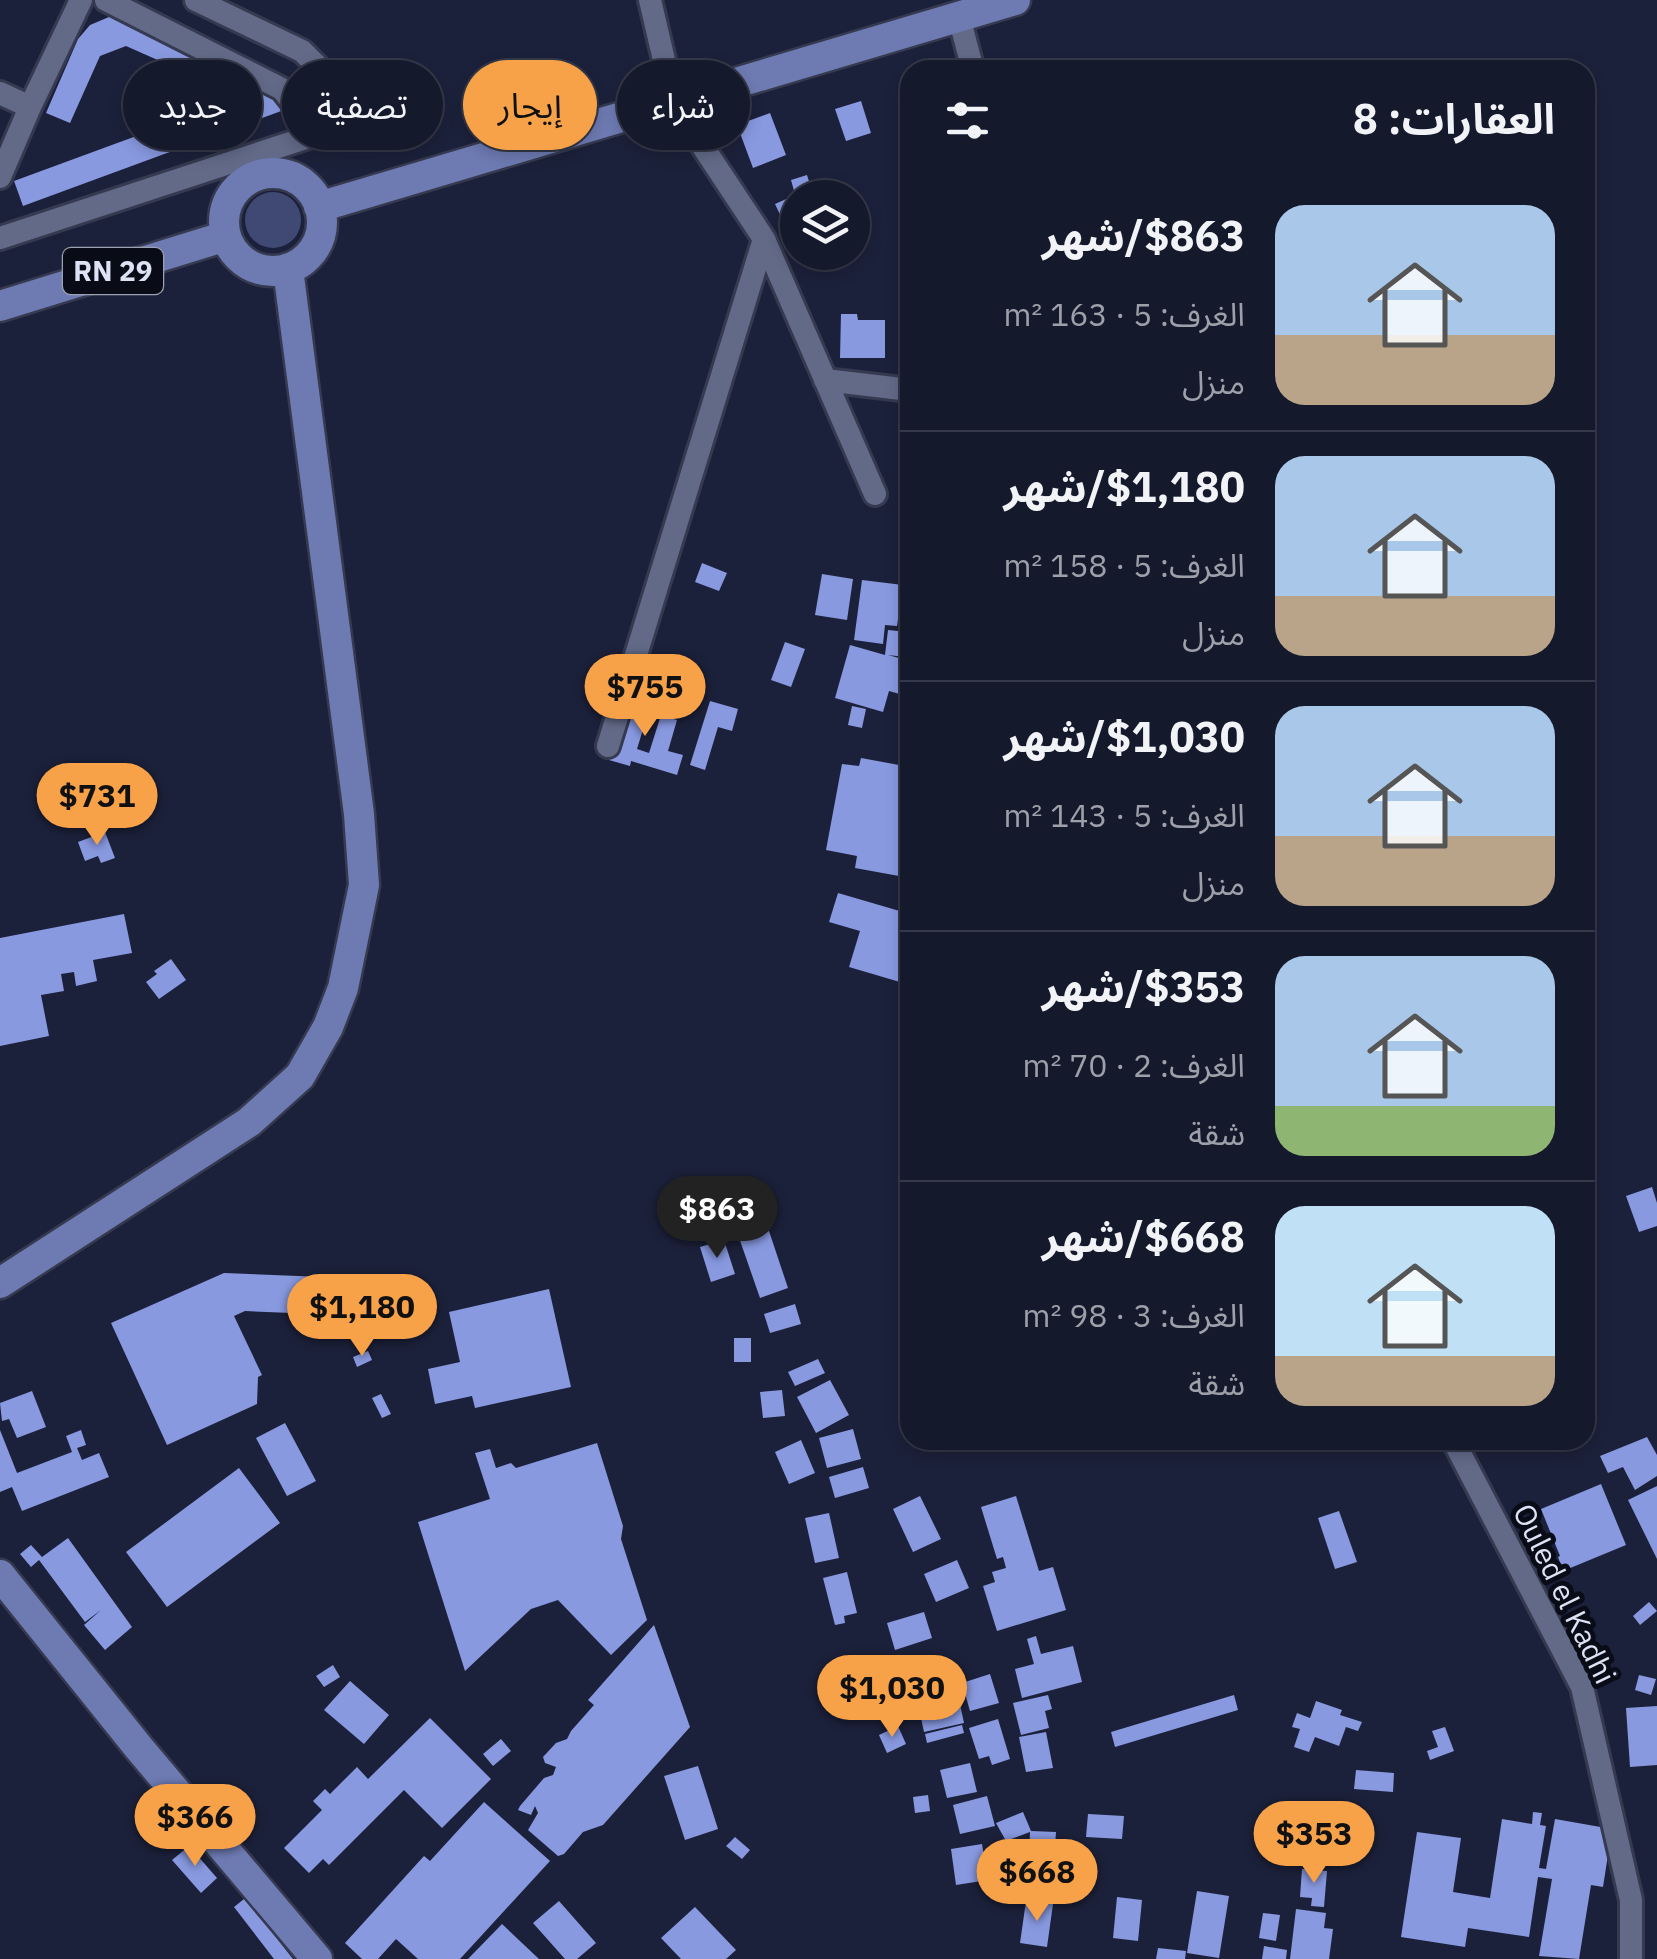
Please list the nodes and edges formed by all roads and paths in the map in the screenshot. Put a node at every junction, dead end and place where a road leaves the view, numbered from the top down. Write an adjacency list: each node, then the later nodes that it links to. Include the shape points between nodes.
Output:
1 (81, 0): 13 (street)
2 (106, 0): 11 (street)
3 (196, 0): 7 (street)
4 (650, 0): 8 (street)
5 (1016, 0): 6 (main road)
6 (960, 17): 9 (street); 10 (main road)
7 (311, 60)
8 (664, 60)
9 (971, 60)
10 (750, 80)
11 (282, 88)
12 (0, 93): 13 (street)
13 (30, 107): 17 (street)
14 (617, 120): 18 (main road)
15 (282, 146): 20 (street)
16 (705, 150): 21 (street)
17 (0, 177)
18 (319, 207): 19 (main road, via 307,187 288,176 258,176 244,182 226,206); 22 (main road, via 317,244)
19 (226, 236): 22 (main road, via 257,269); 23 (main road, RN 29)
20 (0, 238)
21 (764, 238): 24 (street); 27 (street)
22 (288, 269): 28 (main road, via 359,814 364,884 344,988 300,1076 249,1122)
23 (1, 304)
24 (825, 380): 25 (street); 26 (street)
25 (900, 389)
26 (875, 494)
27 (608, 746)
28 (0, 1283)
29 (1458, 1450): 32 (street, Ouled el Kadhi, via 1582,1687 1631,1900)
30 (0, 1575): 31 (main road)
31 (317, 1959)
32 (1631, 1959)

